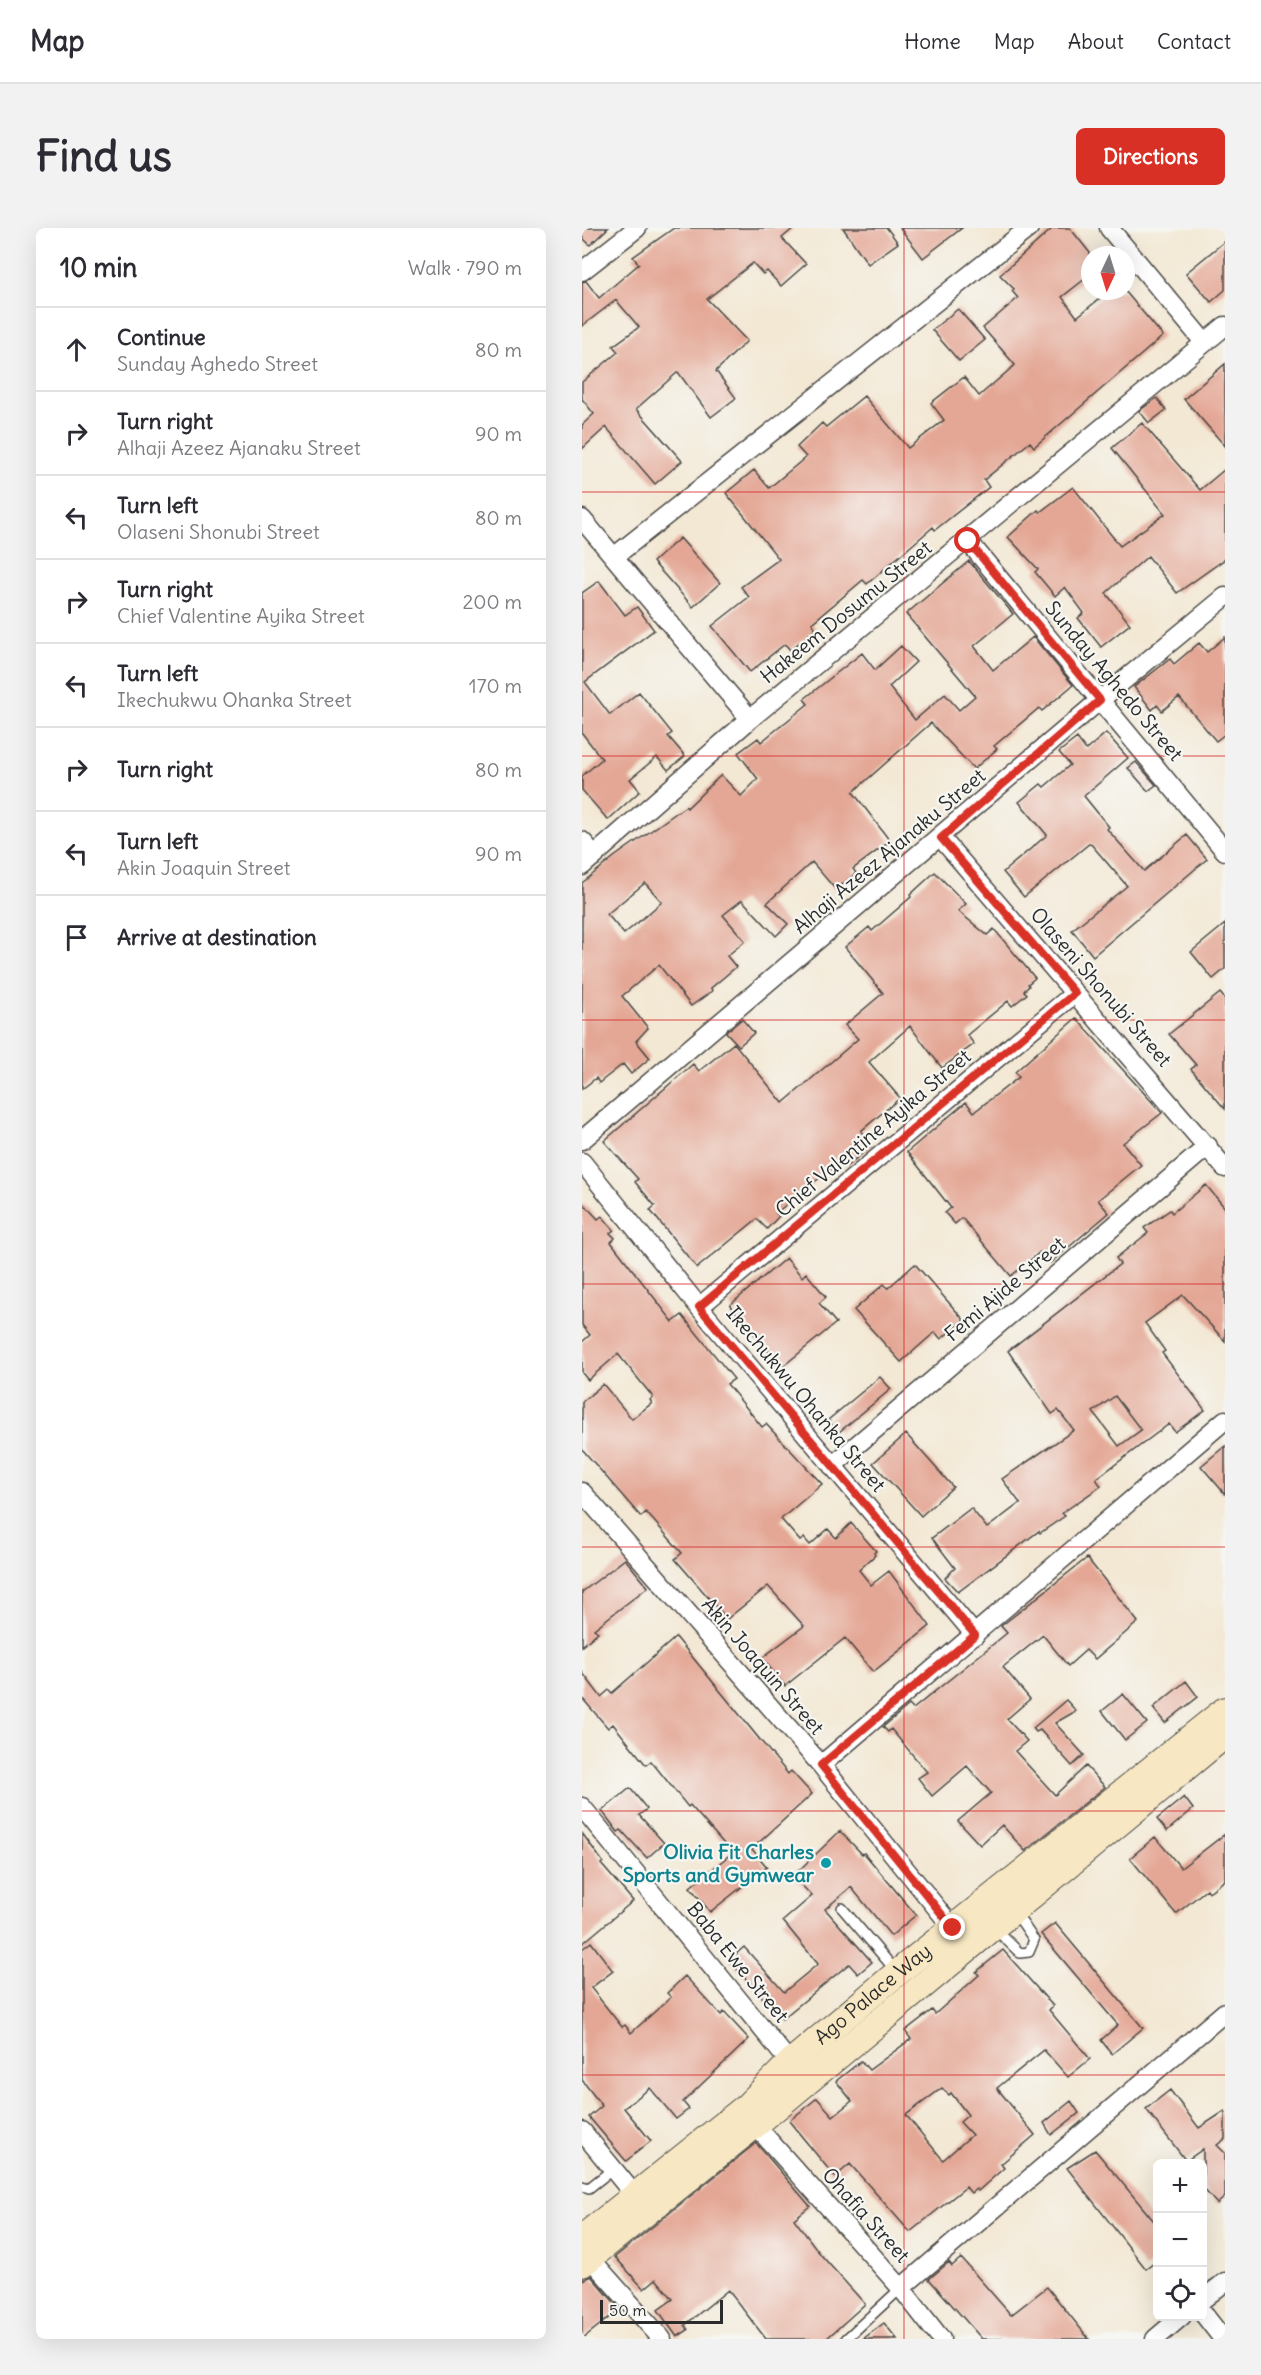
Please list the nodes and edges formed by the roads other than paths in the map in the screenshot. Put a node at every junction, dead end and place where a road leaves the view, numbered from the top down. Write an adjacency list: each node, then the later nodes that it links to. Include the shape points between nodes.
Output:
1 (637, 228): 4 (street)
2 (1029, 228): 9 (street)
3 (1109, 228): 6 (street)
4 (582, 271)
5 (1225, 326): 6 (street, Hakeem Dosumu Street)
6 (1204, 342): 8 (street, Hakeem Dosumu Street)
7 (582, 519): 9 (street)
8 (968, 541): 11 (street, Sunday Aghedo Street); 12 (street, Hakeem Dosumu Street)
9 (615, 556): 12 (street)
10 (1225, 597): 11 (street, Alhaji Azeez Ajanaku Street)
11 (1100, 700): 13 (street, Alhaji Azeez Ajanaku Street); 15 (street, Sunday Aghedo Street)
12 (750, 719): 16 (street, Hakeem Dosumu Street)
13 (941, 838): 17 (street, Olaseni Shonubi Street); 18 (street, Alhaji Azeez Ajanaku Street)
14 (582, 841): 16 (street)
15 (1225, 850)
16 (588, 861)
17 (1075, 993): 19 (street, Olaseni Shonubi Street); 22 (street, Chief Valentine Ayika Street)
18 (582, 1140)
19 (1208, 1146): 21 (street, Olaseni Shonubi Street); 24 (street, Femi Ajide Street)
20 (582, 1162): 22 (street, Ikechukwu Ohanka Street)
21 (1225, 1168)
22 (699, 1307): 24 (street, Ikechukwu Ohanka Street)
23 (1225, 1420): 26 (street)
24 (832, 1466): 26 (street, Ikechukwu Ohanka Street)
25 (586, 1504): 29 (street, Akin Joaquin Street)
26 (975, 1635): 29 (street)
27 (1225, 1710): 33 (main road, Ago Palace Way)
28 (1225, 1735): 32 (main road, Ago Palace Way)
29 (821, 1765): 33 (street, Akin Joaquin Street)
30 (582, 1807): 37 (street, Baba Ewe Street)
31 (842, 1908): 35 (lane)
32 (1014, 1911): 34 (main road, Ago Palace Way); 34 (lane, via 1034,1940 1029,1952 1020,1953)
33 (953, 1928): 35 (main road, Ago Palace Way)
34 (994, 1928): 38 (main road, Ago Palace Way)
35 (897, 1973): 37 (main road, Ago Palace Way)
36 (1225, 2012): 45 (street)
37 (790, 2063): 42 (main road, Ago Palace Way, via 747,2106)
38 (755, 2125): 43 (main road, Ago Palace Way); 45 (street, Ohafia Street)
39 (582, 2131): 40 (street)
40 (613, 2169): 41 (lane, via 589,2188); 42 (street)
41 (582, 2186)
42 (636, 2197): 43 (main road, Ago Palace Way)
43 (584, 2253): 49 (street)
44 (1225, 2282): 46 (street)
45 (901, 2288): 50 (lane); 51 (street, Ohafia Street)
46 (1207, 2297)
47 (1207, 2317): 53 (street)
48 (1176, 2321): 52 (street)
49 (662, 2339)
50 (846, 2339)
51 (941, 2339)
52 (1155, 2339)
53 (1223, 2339)

